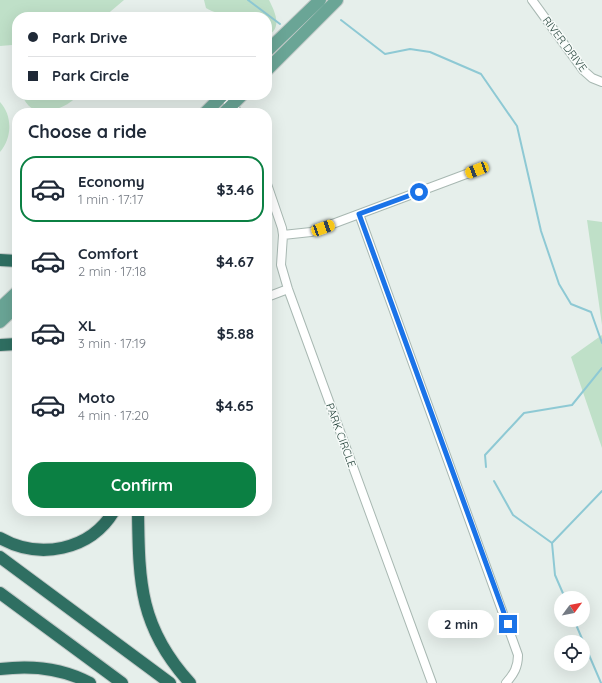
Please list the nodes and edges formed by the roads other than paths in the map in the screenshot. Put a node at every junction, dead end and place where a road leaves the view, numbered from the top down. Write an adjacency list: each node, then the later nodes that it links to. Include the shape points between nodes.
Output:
1 (320, 0): 4 (main road)
2 (337, 0): 5 (main road)
3 (532, 0): 6 (street, RIVER DRIVE, via 584,70 592,78)
4 (272, 46)
5 (272, 65)
6 (602, 82)
7 (219, 100): 8 (main road)
8 (210, 108)
9 (477, 170): 11 (street)
10 (272, 197): 12 (street, PARK CIRCLE)
11 (359, 214): 12 (street, via 311,232); 34 (street, via 518,655 518,665)
12 (284, 235): 15 (street, PARK CIRCLE, via 281,265)
13 (0, 260): 14 (highway)
14 (12, 261)
15 (288, 289): 16 (street); 33 (street, PARK CIRCLE)
16 (272, 294)
17 (12, 297): 18 (main road)
18 (0, 308)
19 (12, 311): 20 (main road)
20 (0, 322)
21 (12, 344): 22 (highway)
22 (0, 345)
23 (111, 516): 25 (highway, via 90,536 61,549 29,549)
24 (138, 516): 32 (highway, via 139,570 145,607 163,648)
25 (0, 538)
26 (0, 557): 31 (highway)
27 (0, 593): 30 (highway)
28 (0, 669): 29 (highway, via 47,669)
29 (90, 683)
30 (122, 683)
31 (170, 683)
32 (190, 683)
33 (432, 683)
34 (506, 683)

